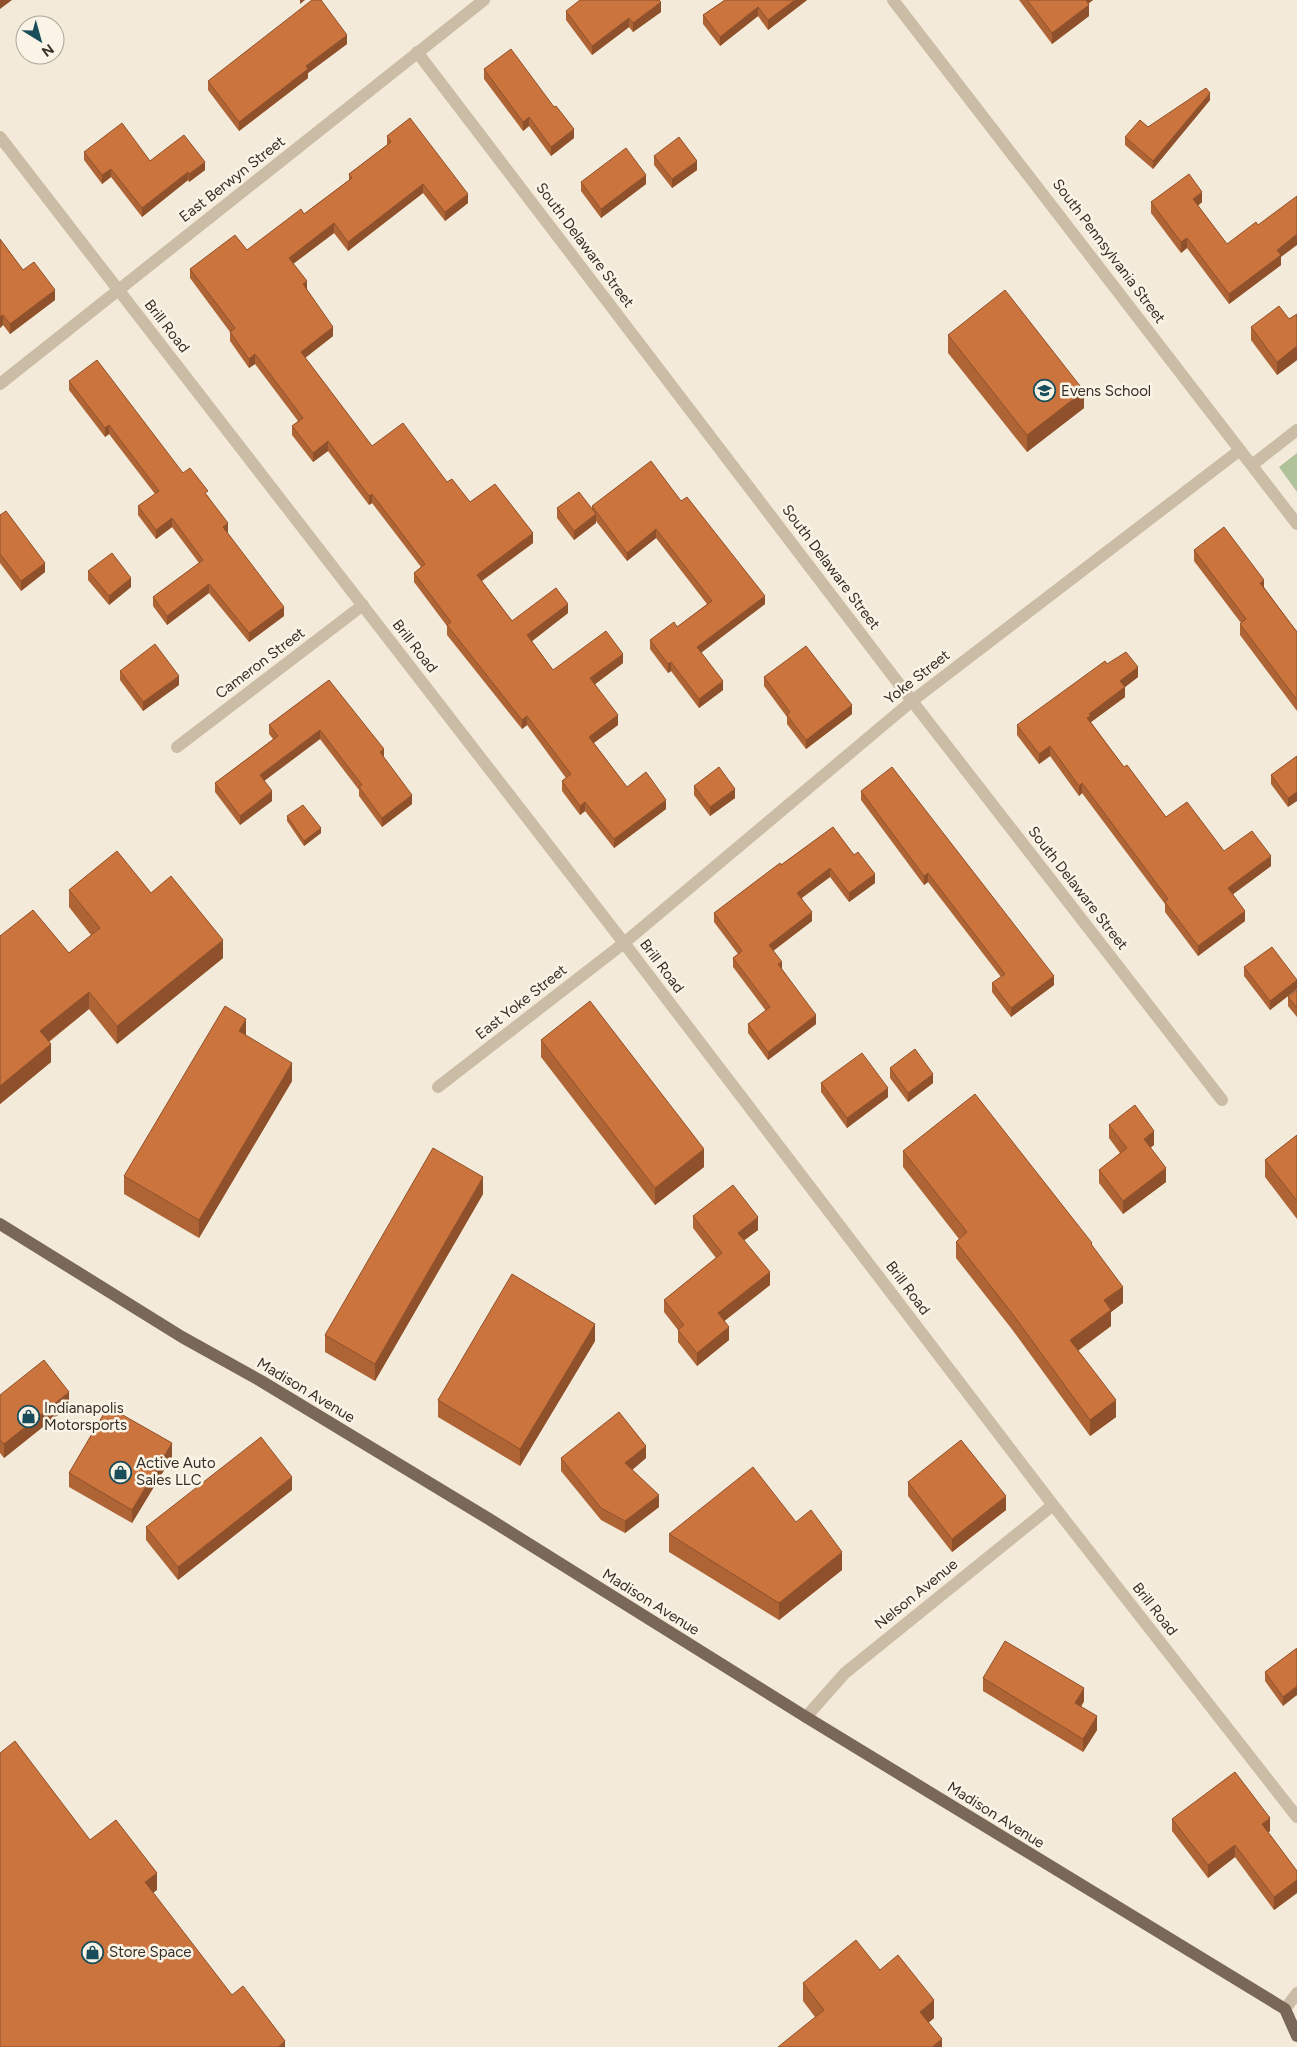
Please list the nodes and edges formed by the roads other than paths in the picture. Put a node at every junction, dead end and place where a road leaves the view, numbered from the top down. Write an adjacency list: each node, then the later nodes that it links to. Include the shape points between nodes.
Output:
1 (484, 0): 3 (street, East Berwyn Street)
2 (894, 0): 8 (street, South Pennsylvania Street)
3 (417, 52): 5 (street, East Berwyn Street); 12 (street, South Delaware Street)
4 (0, 137): 5 (street, Brill Road)
5 (118, 290): 6 (street, East Berwyn Street); 11 (street, Brill Road)
6 (0, 384)
7 (1297, 430): 9 (street)
8 (1240, 450): 9 (street, South Pennsylvania Street); 12 (street, Yoke Street)
9 (1252, 465): 10 (street, South Pennsylvania Street)
10 (1297, 524)
11 (363, 605): 13 (street, Cameron Street); 14 (street, Brill Road)
12 (912, 700): 14 (street, Yoke Street); 16 (street, South Delaware Street)
13 (177, 747)
14 (624, 943): 15 (street, East Yoke Street); 18 (street, Brill Road)
15 (438, 1087)
16 (1222, 1100)
17 (0, 1224): 19 (main road, Madison Avenue, via 182,1337 489,1519)
18 (1053, 1504): 19 (street, Nelson Avenue, via 844,1673); 20 (street, Brill Road)
19 (806, 1717): 22 (main road, Madison Avenue)
20 (1297, 1817)
21 (1297, 1993): 22 (street)
22 (1291, 2008): 23 (main road)
23 (1297, 2036)

